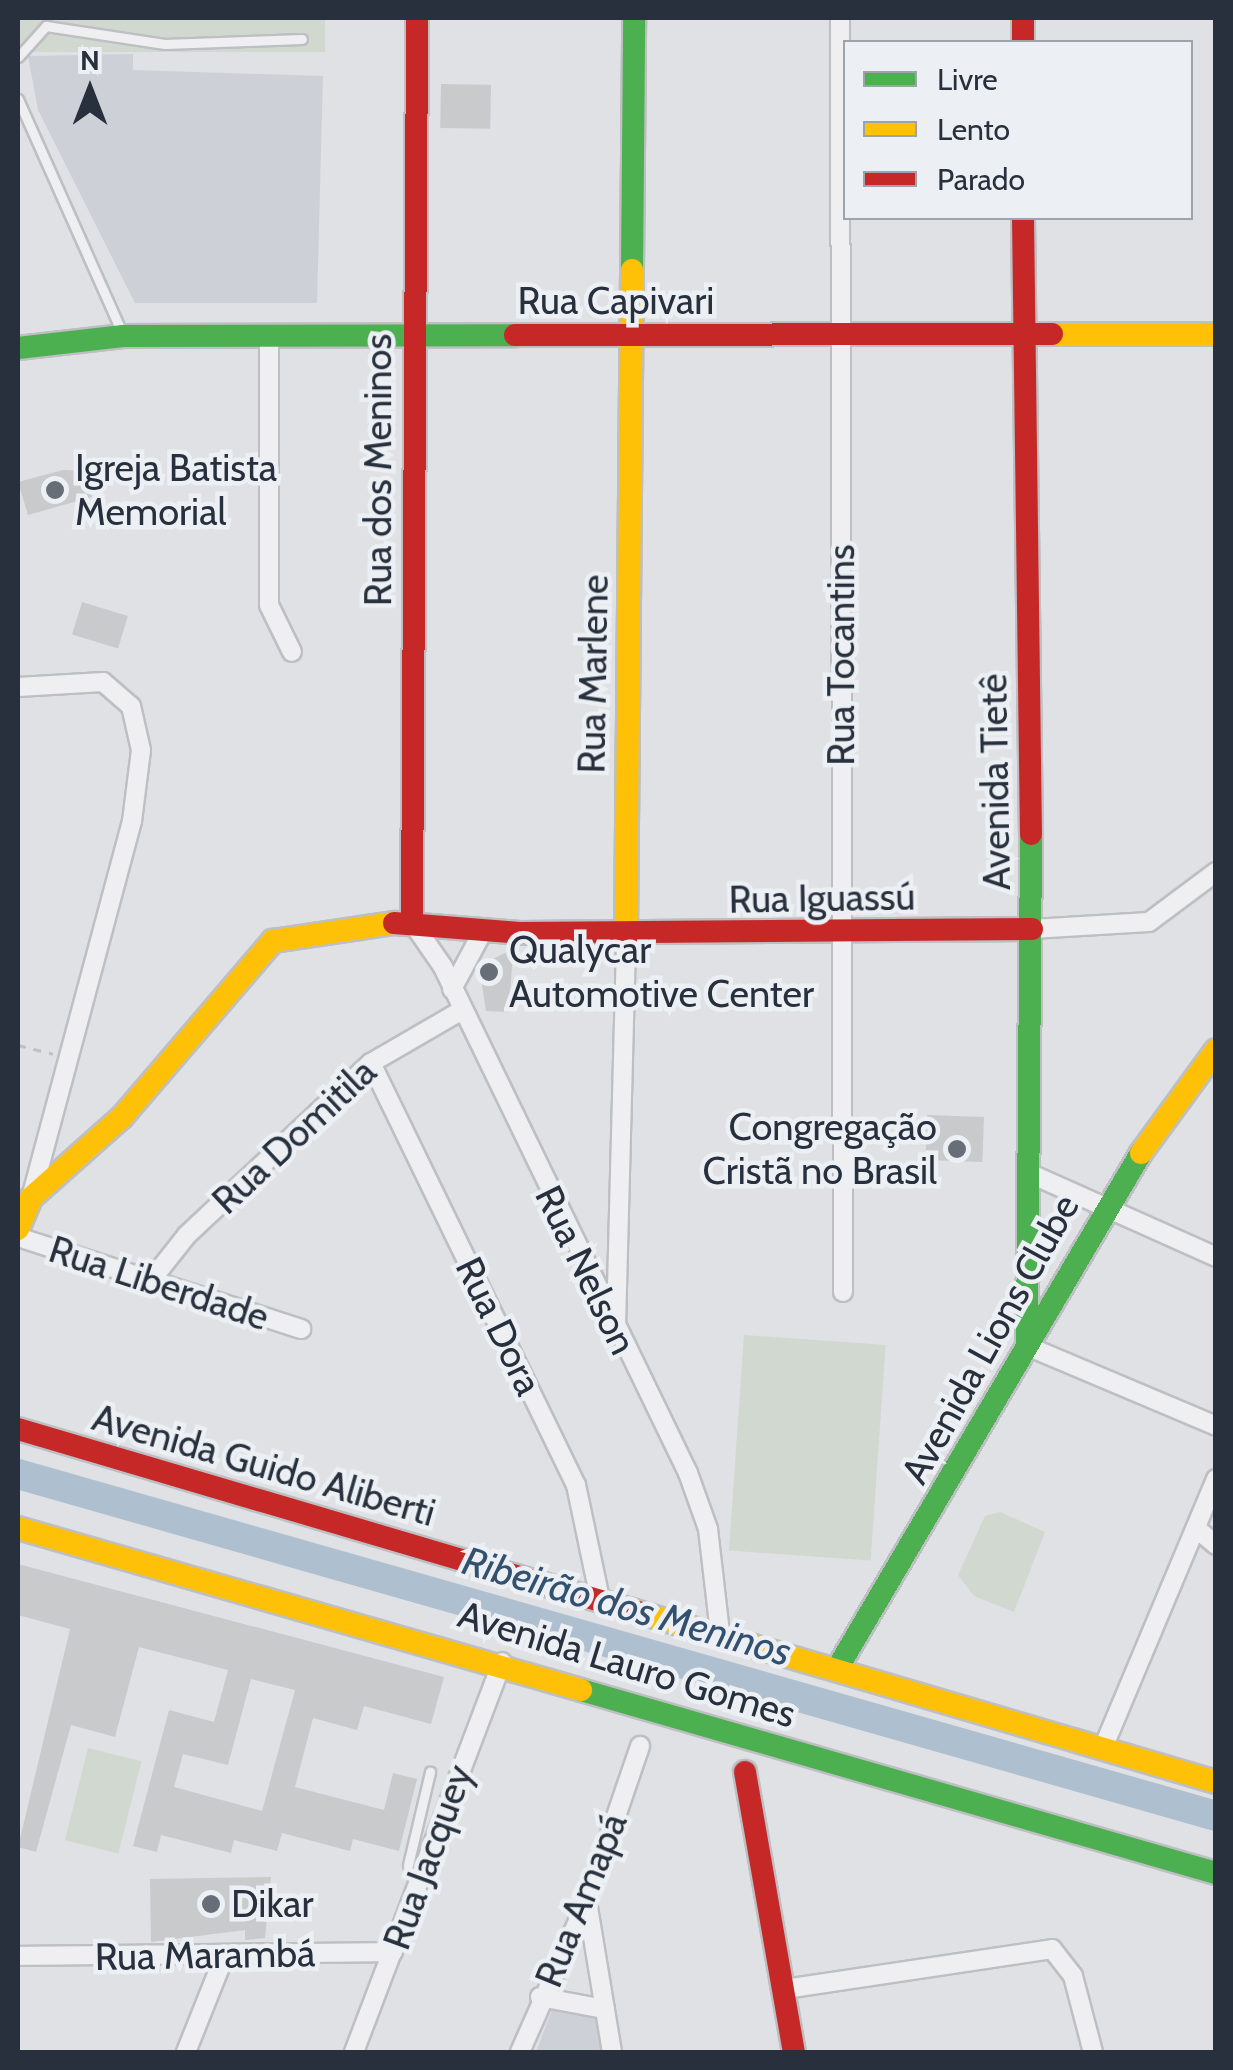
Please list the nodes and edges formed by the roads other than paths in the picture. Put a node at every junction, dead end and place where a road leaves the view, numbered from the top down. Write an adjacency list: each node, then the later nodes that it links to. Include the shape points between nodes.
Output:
1 (417, 18): 13 (street, Rua dos Meninos)
2 (634, 18): 14 (street, Rua Marlene)
3 (840, 18): 8 (street, Rua Tocantins)
4 (302, 39): 5 (lane, via 165,44 46,26)
5 (18, 57)
6 (18, 98): 11 (lane)
7 (1022, 220): 9 (street, Avenida Tietê)
8 (840, 333): 9 (street, Rua Capivari); 14 (street, Rua Capivari); 23 (street, Rua Tocantins)
9 (1022, 334): 10 (street, Rua Capivari); 20 (street, Avenida Tietê)
10 (1216, 334)
11 (123, 336): 12 (street, Rua Capivari); 15 (street, Rua Capivari)
12 (269, 336): 13 (street, Rua Capivari); 16 (street, via 269,605)
13 (414, 337): 14 (street, Rua Capivari); 19 (street, Rua dos Meninos)
14 (630, 338): 22 (street, Rua Marlene)
15 (18, 348)
16 (292, 652)
17 (18, 687): 29 (street, via 89,677 122,693 140,730 132,821)
18 (1216, 872): 20 (street, Rua Iguassú, via 1150,922)
19 (412, 922): 21 (street, Rua Iguassú); 24 (street, Rua Nelson); 29 (street, Rua Iguassú, via 342,923 274,940 122,1116)
20 (1032, 929): 23 (street, Rua Iguassú); 28 (street, Avenida Tietê)
21 (484, 932): 22 (street, Rua Iguassú); 24 (street)
22 (626, 934): 23 (street, Rua Iguassú); 37 (street, Rua Marlene)
23 (842, 934): 35 (street, Rua Tocantins)
24 (452, 989): 25 (street, Rua Nelson)
25 (459, 1012): 27 (street, Rua Domitila); 37 (street, Rua Nelson)
26 (1212, 1061): 30 (street, Avenida Lions Clube)
27 (372, 1063): 34 (street, Rua Domitila, via 187,1235); 45 (street, Rua Dora, via 576,1484)
28 (1033, 1175): 30 (street); 38 (street, Avenida Tietê)
29 (31, 1198): 31 (street)
30 (1102, 1211): 33 (street); 38 (street, Avenida Lions Clube)
31 (18, 1229)
32 (18, 1238): 34 (street, Rua Liberdade)
33 (1216, 1257)
34 (149, 1284): 36 (street, Rua Liberdade)
35 (843, 1292)
36 (300, 1328)
37 (616, 1332): 46 (street, Rua Nelson, via 700,1506)
38 (1027, 1346): 39 (street); 48 (street, Avenida Lions Clube)
39 (1216, 1426)
40 (18, 1429): 45 (street, Avenida Guido Aliberti)
41 (1216, 1479): 43 (street)
42 (18, 1528): 47 (street, Avenida Lauro Gomes)
43 (1198, 1528): 44 (street); 50 (street)
44 (1216, 1545)
45 (600, 1599): 46 (street, Avenida Guido Aliberti)
46 (720, 1632): 48 (street, Avenida Guido Aliberti)
47 (502, 1662): 55 (street, Avenida Lauro Gomes); 57 (street, Rua Jacquey)
48 (837, 1669): 50 (street, Avenida Lauro Gomes)
49 (640, 1746): 56 (street, Rua Amapá)
50 (1104, 1748): 53 (street, Avenida Lauro Gomes)
51 (430, 1772): 54 (lane)
52 (746, 1772): 60 (street)
53 (1216, 1782)
54 (408, 1866)
55 (1216, 1874)
56 (587, 1901): 61 (street, Rua Amapá); 62 (street)
57 (393, 1952): 59 (street, Rua Marambá); 64 (street, Rua Jacquey)
58 (18, 1956): 59 (street, Rua Marambá)
59 (224, 1957): 63 (street)
60 (785, 1989): 67 (street); 68 (street, via 1052,1949 1074,1976)
61 (540, 1997): 62 (street); 65 (street, Rua Amapá)
62 (605, 2009): 66 (street)
63 (186, 2052)
64 (354, 2052)
65 (520, 2052)
66 (612, 2052)
67 (794, 2052)
68 (1093, 2052)

